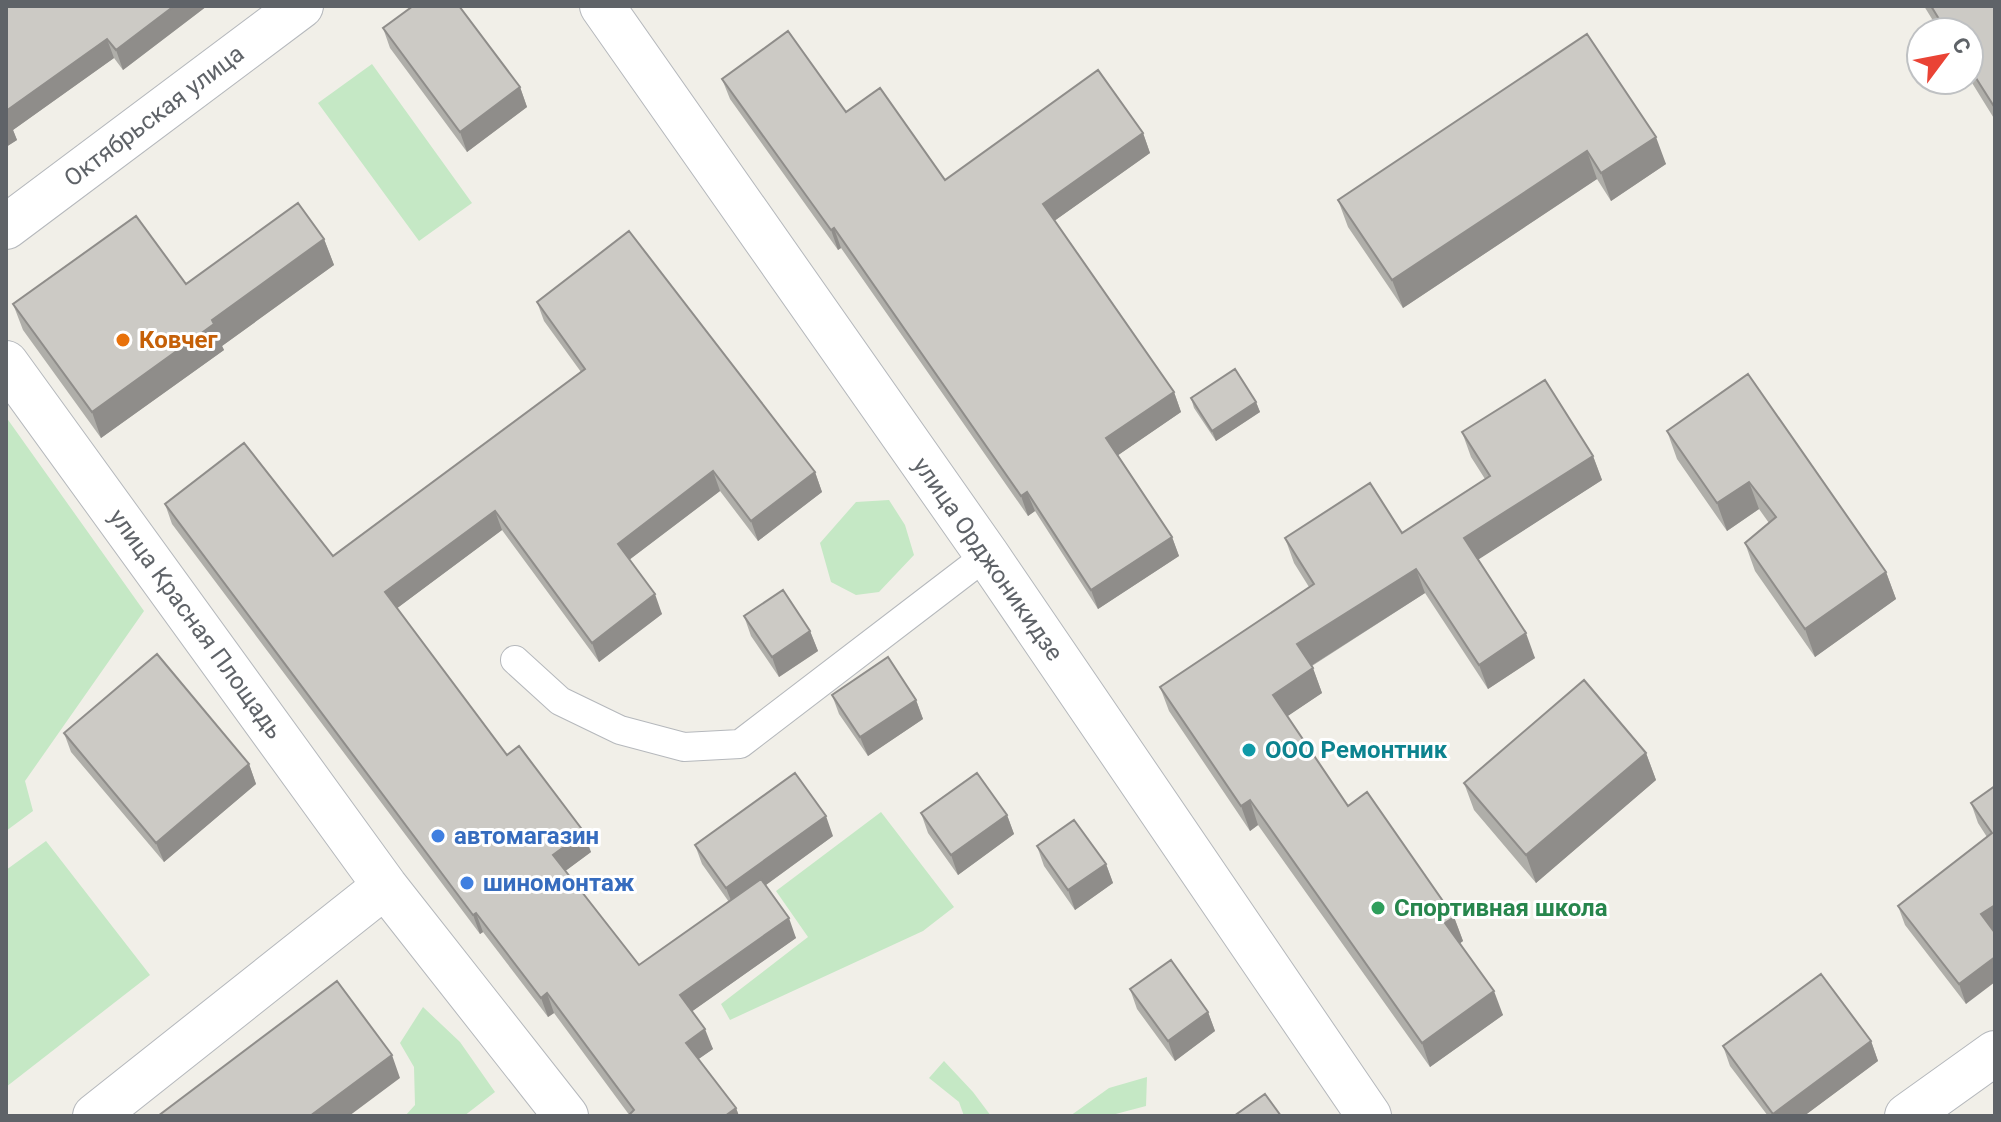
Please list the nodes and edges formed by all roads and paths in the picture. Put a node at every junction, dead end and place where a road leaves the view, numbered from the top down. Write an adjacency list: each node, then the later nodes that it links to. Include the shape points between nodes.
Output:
1 (301, 6): 3 (street, Октябрьская улица)
2 (602, 6): 5 (street, улица Орджоникидзе)
3 (6, 227)
4 (6, 363): 7 (street, улица Красная Площадь)
5 (987, 555): 6 (lane, via 740,744 684,747 620,730 560,701); 11 (street, улица Орджоникидзе)
6 (515, 660)
7 (385, 886): 9 (street); 10 (street, улица Красная Площадь)
8 (1995, 1053): 12 (street)
9 (95, 1116)
10 (566, 1116)
11 (1369, 1116)
12 (1907, 1116)

